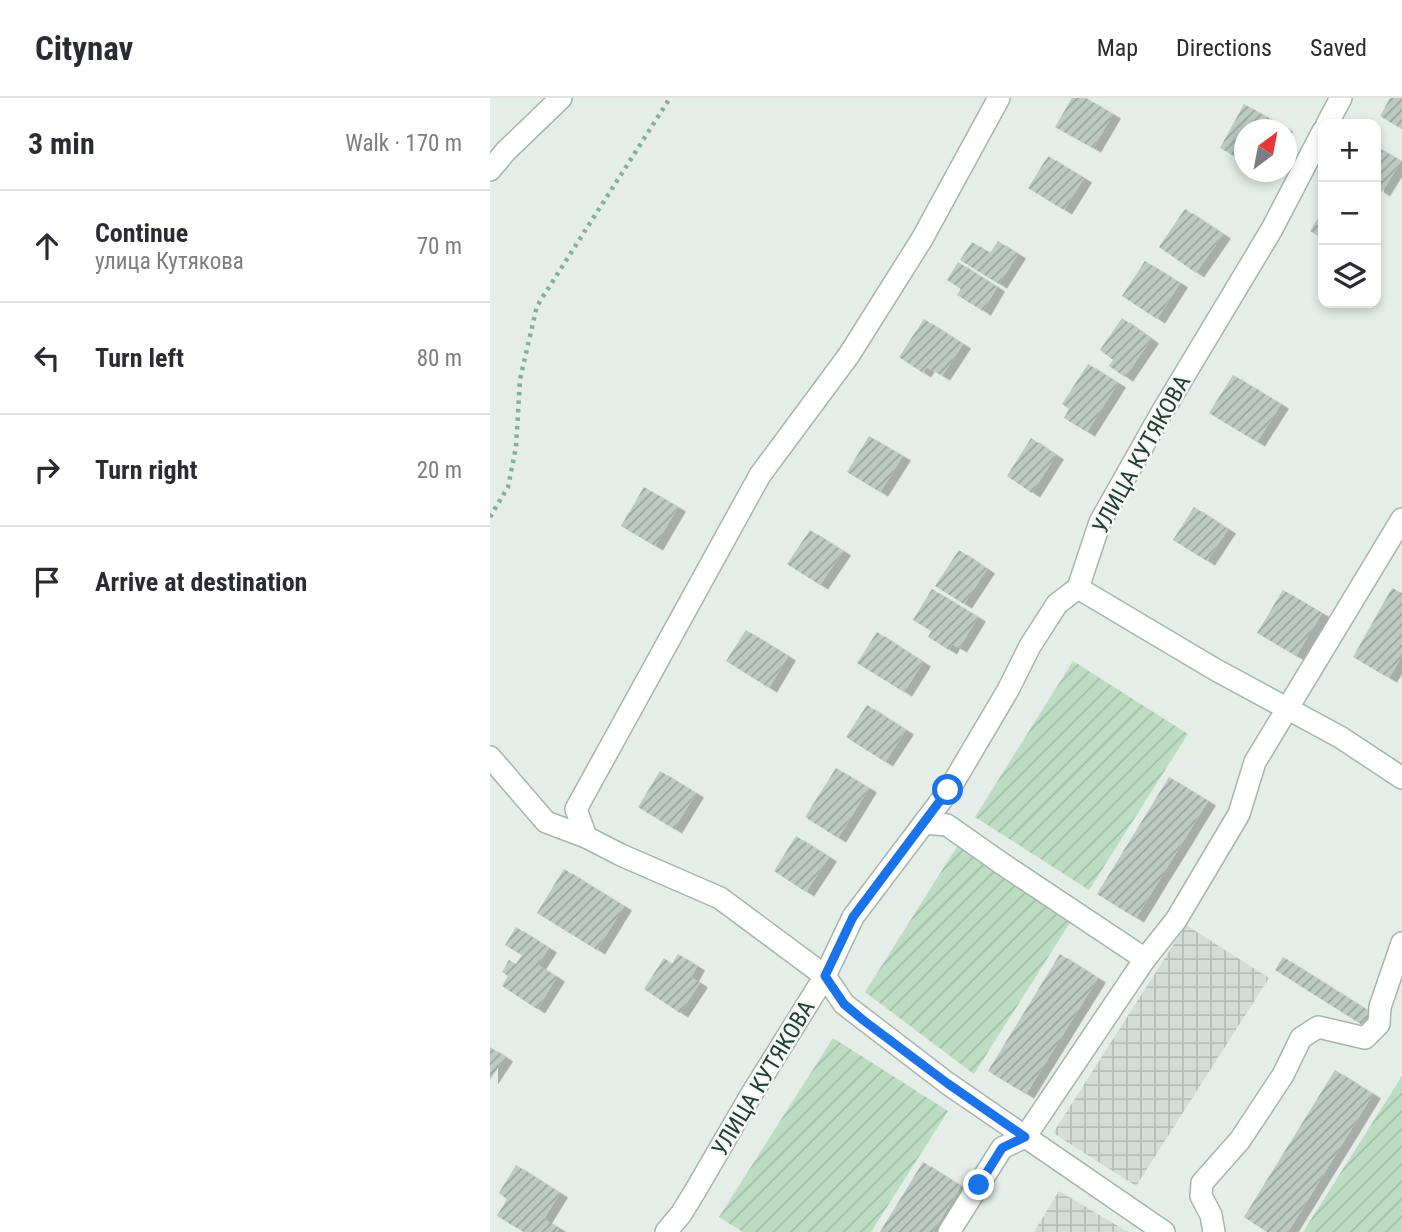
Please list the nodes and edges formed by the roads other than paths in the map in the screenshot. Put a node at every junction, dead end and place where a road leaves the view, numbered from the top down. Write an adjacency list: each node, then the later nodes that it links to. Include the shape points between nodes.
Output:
1 (561, 98): 6 (street)
2 (999, 98): 13 (street, via 922,239 849,355 760,475 576,809)
3 (1341, 98): 4 (street)
4 (1330, 119)
5 (1318, 141): 8 (street, УЛИЦА КУТЯКОВА, via 1272,229 1100,522)
6 (490, 170)
7 (1402, 519): 9 (street)
8 (1078, 588): 9 (street); 12 (street, УЛИЦА КУТЯКОВА, via 1057,604)
9 (1287, 708): 11 (street); 15 (street, via 1255,762 1239,814 1176,920)
10 (490, 757): 13 (street, via 546,822)
11 (1402, 778)
12 (924, 823): 15 (street, via 947,825); 16 (street, УЛИЦА КУТЯКОВА, via 853,917)
13 (586, 837): 16 (street, via 720,898)
14 (1402, 943): 21 (street, via 1378,1024 1365,1038 1318,1027 1301,1038 1283,1075 1240,1140 1202,1183 1201,1196)
15 (1145, 960): 17 (street)
16 (825, 976): 17 (street, via 844,1004 863,1020); 18 (street, УЛИЦА КУТЯКОВА)
17 (1025, 1137): 19 (street, via 1002,1148); 20 (street)
18 (666, 1232)
19 (949, 1232)
20 (1164, 1232)
21 (1214, 1232)

